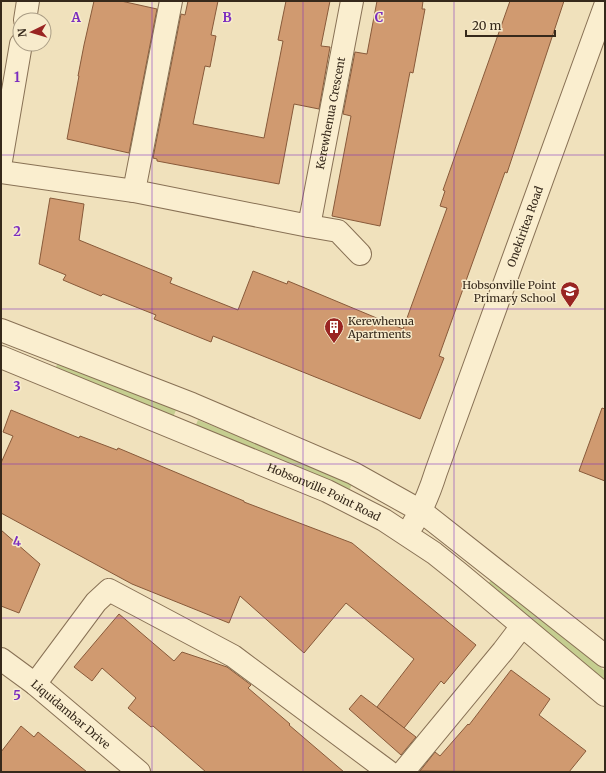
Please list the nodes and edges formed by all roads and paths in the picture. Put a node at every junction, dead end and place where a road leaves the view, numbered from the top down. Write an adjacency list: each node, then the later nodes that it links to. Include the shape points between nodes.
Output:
1 (28, 1): 5 (street)
2 (171, 1): 9 (street)
3 (352, 1): 10 (street, Kerewhenua Crescent)
4 (605, 6): 14 (street, Onekiritea Road)
5 (26, 12)
6 (20, 52): 7 (street)
7 (1, 162)
8 (1, 172): 9 (street)
9 (134, 191): 10 (street)
10 (309, 226): 11 (street, via 338,232)
11 (360, 254)
12 (1, 330): 14 (street, via 192,404 346,470)
13 (1, 358): 15 (street, Hobsonville Point Road, via 327,491 384,520)
14 (421, 512): 15 (street, Onekiritea Road); 17 (street)
15 (407, 535): 16 (street, Hobsonville Point Road, via 434,553)
16 (522, 626): 20 (street, Hobsonville Point Road); 23 (street)
17 (605, 656)
18 (1, 659): 19 (street, Liquidambar Drive)
19 (35, 684): 21 (street, Liquidambar Drive); 22 (street, via 96,602 108,590 233,656)
20 (605, 696)
21 (139, 772)
22 (389, 772)
23 (403, 772)

